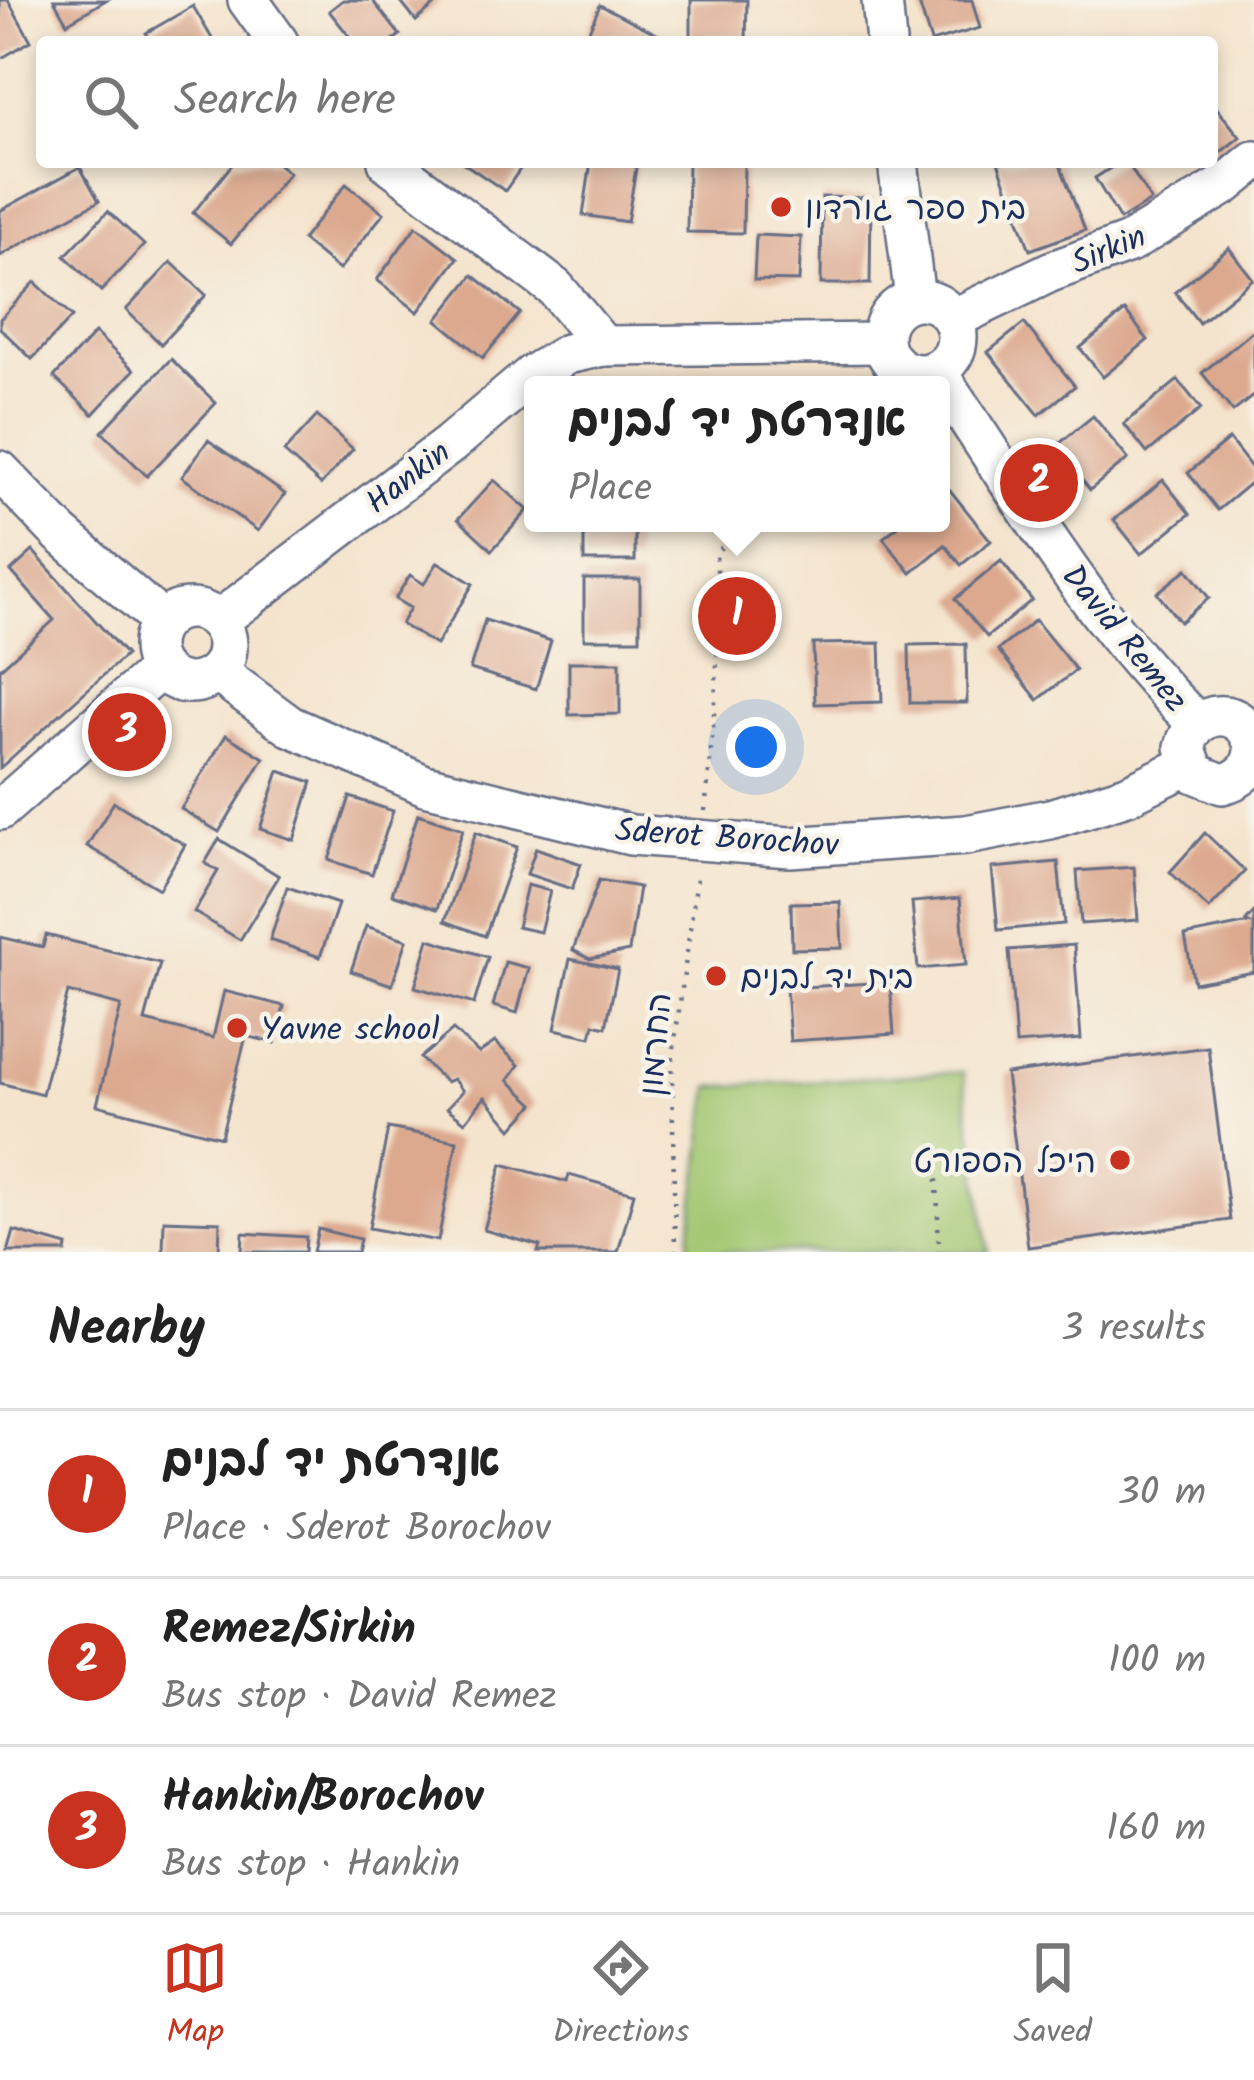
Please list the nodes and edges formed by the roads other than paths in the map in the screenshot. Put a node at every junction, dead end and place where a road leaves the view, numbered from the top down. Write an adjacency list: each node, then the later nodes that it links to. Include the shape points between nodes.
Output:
1 (248, 0): 3 (street)
2 (882, 0): 4 (street)
3 (274, 36)
4 (885, 36)
5 (1254, 160): 9 (street, Sirkin, via 1129,243)
6 (396, 168): 11 (street, via 555,288)
7 (899, 168): 8 (street)
8 (916, 299): 9 (street); 10 (street, via 894,310)
9 (953, 319): 12 (street, via 957,343)
10 (884, 343): 11 (street, Hankin); 12 (street, via 907,371)
11 (603, 346): 13 (street, Hankin, via 567,354)
12 (935, 370): 14 (street, David Remez)
13 (531, 376)
14 (939, 376)
15 (524, 382): 19 (street, Hankin)
16 (950, 393): 22 (street, David Remez, via 1095,604)
17 (0, 471): 18 (street)
18 (162, 621): 19 (street, via 197,609); 20 (street, via 153,644)
19 (218, 621): 21 (street, via 227,641)
20 (160, 669): 21 (street, via 182,682); 25 (street)
21 (217, 672): 24 (street, Sderot Borochov, via 290,725 425,785 612,831 702,842 790,847 966,836 1127,795)
22 (1197, 723): 23 (street, via 1228,716 1246,727); 24 (street, via 1187,738)
23 (1251, 756): 24 (street, via 1212,783)
24 (1189, 765)
25 (0, 810)

